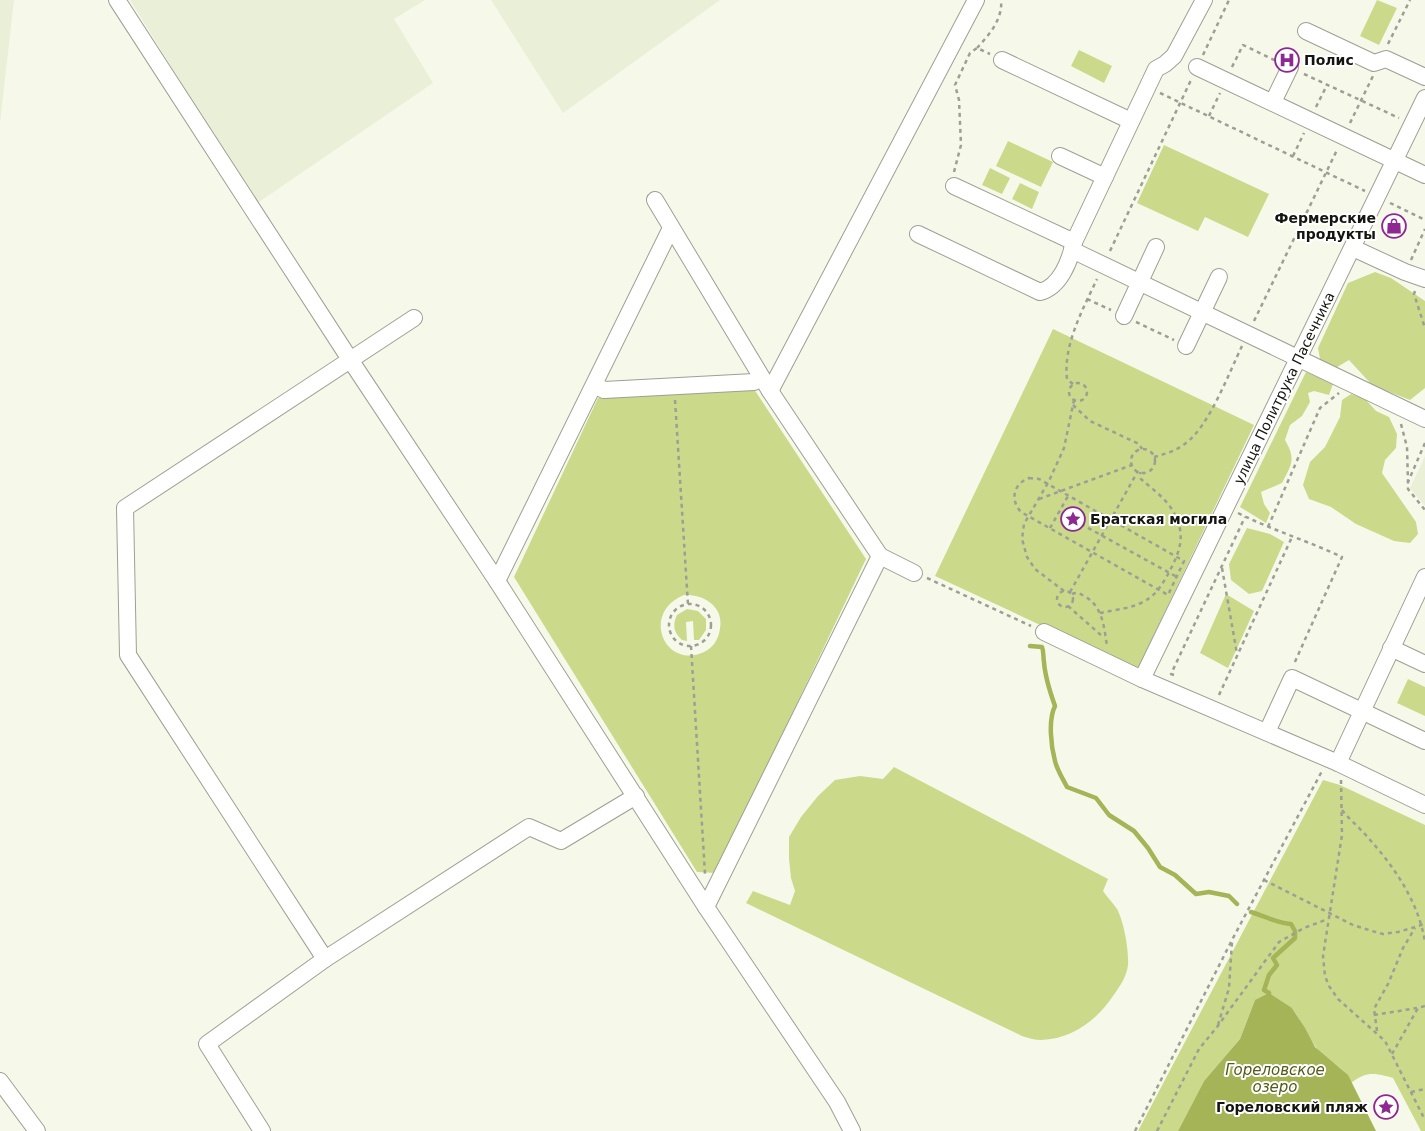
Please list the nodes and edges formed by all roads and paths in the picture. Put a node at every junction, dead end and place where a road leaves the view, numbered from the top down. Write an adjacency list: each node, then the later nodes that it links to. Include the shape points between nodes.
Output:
1 (117, 0): 51 (street)
2 (976, 0): 57 (street)
3 (1000, 0): 9 (path, via 998,20)
4 (1204, 0): 15 (street, via 1174,56 1156,69)
5 (1228, 0): 12 (path)
6 (1410, 0): 11 (path)
7 (1306, 31): 11 (street, via 1374,63)
8 (1243, 45): 13 (path)
9 (977, 48): 10 (path); 28 (path, via 970,53 955,85 961,146 952,176)
10 (1002, 60): 20 (street)
11 (1380, 61): 14 (street, via 1386,59); 17 (path)
12 (1197, 67): 18 (street); 19 (path)
13 (1290, 67): 17 (path); 18 (street)
14 (1425, 77)
15 (1147, 87): 19 (path); 20 (street)
16 (1425, 98): 21 (street, улица Политрука Пасечника)
17 (1361, 101): 21 (path); 22 (path)
18 (1273, 102): 22 (street)
19 (1180, 103): 25 (path); 39 (path)
20 (1131, 121): 27 (street)
21 (1412, 124): 24 (street, улица Политрука Пасечника)
22 (1344, 136): 24 (street); 25 (path)
23 (1060, 156): 27 (street)
24 (1394, 160): 26 (street); 38 (street, улица Политрука Пасечника)
25 (1326, 173): 29 (path); 48 (path)
26 (1425, 175)
27 (1105, 177): 36 (street)
28 (954, 186): 36 (street)
29 (1371, 194)
30 (655, 200): 33 (street)
31 (1384, 200): 32 (path)
32 (1425, 220)
33 (671, 228): 52 (street); 55 (street)
34 (1425, 229): 40 (path)
35 (918, 234): 36 (street, via 1040,292 1049,290 1055,283)
36 (1073, 246): 39 (street)
37 (1156, 248): 43 (street)
38 (1352, 248): 40 (street); 50 (street, улица Политрука Пасечника)
39 (1103, 265): 43 (street); 54 (path, via 1074,332 1067,357 1067,379)
40 (1405, 272): 42 (street)
41 (1219, 277): 44 (street)
42 (1423, 279): 47 (path, via 1414,294)
43 (1140, 283): 44 (street); 45 (street)
44 (1202, 312): 48 (street); 49 (street)
45 (1124, 316)
46 (414, 318): 51 (street)
47 (1425, 328)
48 (1248, 334): 50 (street); 64 (path, via 1201,428 1177,449)
49 (1186, 346)
50 (1298, 358): 53 (street); 72 (street, улица Политрука Пасечника)
51 (351, 361): 90 (street); 127 (street, via 125,508 128,655)
52 (761, 377): 56 (street, via 754,382); 57 (street)
53 (1345, 380): 60 (street); 78 (path, via 1338,394 1320,408)
54 (1073, 384): 58 (path, via 1069,392); 58 (path, via 1082,384 1087,391 1083,399)
55 (594, 385): 56 (street, via 604,390); 90 (street)
56 (674, 386): 95 (path)
57 (770, 391): 83 (street)
58 (1074, 400): 59 (path)
59 (1073, 405): 63 (path, via 1090,421 1139,444); 68 (path, via 1066,440)
60 (1396, 405): 61 (street); 67 (path, via 1407,447)
61 (1425, 419)
62 (1425, 443): 67 (path)
63 (1142, 450): 64 (path); 65 (path, via 1134,454)
64 (1154, 457): 66 (path, via 1153,468)
65 (1132, 465): 66 (path); 69 (path)
66 (1139, 472): 76 (path); 84 (path, via 1141,479 1166,501 1176,518 1180,534)
67 (1408, 482): 73 (path, via 1408,489)
68 (1047, 484): 69 (path); 71 (path); 74 (path, via 1029,478 1018,485 1015,503)
69 (1060, 491): 70 (path); 71 (path)
70 (1068, 496): 76 (path); 79 (path)
71 (1038, 499): 74 (path)
72 (1226, 507): 75 (path); 89 (street, улица Политрука Пасечника)
73 (1425, 510)
74 (1028, 516): 79 (path); 92 (path, via 1022,530 1027,557 1035,569)
75 (1245, 517): 78 (path); 85 (path)
76 (1110, 519): 80 (path); 84 (path)
77 (1081, 524): 80 (path)
78 (1268, 527): 81 (path)
79 (1050, 528): 82 (path)
80 (1101, 536): 82 (path); 87 (path)
81 (1292, 537): 102 (path); 106 (path, via 1342,557 1294,663)
82 (1092, 552): 91 (path); 93 (path)
83 (880, 556): 86 (street); 120 (street)
84 (1177, 557): 87 (path); 89 (path, via 1184,561)
85 (1222, 567): 102 (path); 105 (path, via 1171,674)
86 (914, 572): 98 (path)
87 (1168, 573): 89 (path); 91 (path)
88 (1425, 577): 94 (street)
89 (1183, 580): 91 (path, via 1168,594); 107 (street, улица Политрука Пасечника)
90 (498, 581): 115 (street)
91 (1159, 589): 97 (path, via 1141,603)
92 (1064, 591): 93 (path); 96 (path, via 1059,593 1057,600 1061,606)
93 (1071, 593): 96 (path, via 1073,601); 97 (path, via 1090,599)
94 (1420, 601): 101 (street)
95 (688, 605): 100 (path, via 674,612 669,626 674,639); 100 (path, via 706,611 711,625 707,638)
96 (1068, 606): 99 (path)
97 (1100, 613): 99 (path)
98 (1044, 632): 103 (street)
99 (1105, 636): 103 (path)
100 (691, 646): 118 (path)
101 (1391, 648): 104 (street); 111 (street)
102 (1238, 655): 109 (path)
103 (1111, 664): 107 (street)
104 (1425, 664)
105 (1179, 677)
106 (1292, 678): 111 (street); 112 (street)
107 (1142, 679): 112 (street)
108 (1211, 692): 109 (path)
109 (1219, 695): 110 (path)
110 (1224, 700)
111 (1362, 710): 113 (street); 114 (street)
112 (1266, 732): 114 (street)
113 (1425, 741)
114 (1338, 763): 116 (street); 117 (path); 119 (path, via 1324,767)
115 (636, 796): 120 (street); 127 (street, via 561,841 529,827)
116 (1425, 805)
117 (1341, 809): 121 (path, via 1342,835); 123 (path, via 1380,852)
118 (705, 880)
119 (1264, 880): 121 (path); 125 (path)
120 (706, 907): 140 (street, via 837,1102)
121 (1330, 912): 122 (path); 124 (path, via 1353,925 1383,934)
122 (1328, 919): 131 (path, via 1280,942); 132 (path, via 1323,956 1327,981 1338,999)
123 (1424, 924): 124 (path); 126 (path)
124 (1416, 926): 130 (path, via 1376,1002)
125 (1232, 940): 131 (path, via 1230,988); 141 (path)
126 (1425, 942)
127 (325, 959): 139 (street, via 206,1044)
128 (1425, 1006): 129 (path)
129 (1418, 1008): 130 (path); 133 (path)
130 (1374, 1015): 132 (path)
131 (1217, 1027): 142 (path, via 1199,1049)
132 (1377, 1032): 133 (path)
133 (1392, 1054): 136 (path)
134 (0, 1081): 138 (street)
135 (1425, 1089): 136 (path)
136 (1411, 1092): 137 (path)
137 (1425, 1120)
138 (37, 1131)
139 (262, 1131)
140 (852, 1131)
141 (1135, 1131)
142 (1157, 1131)

